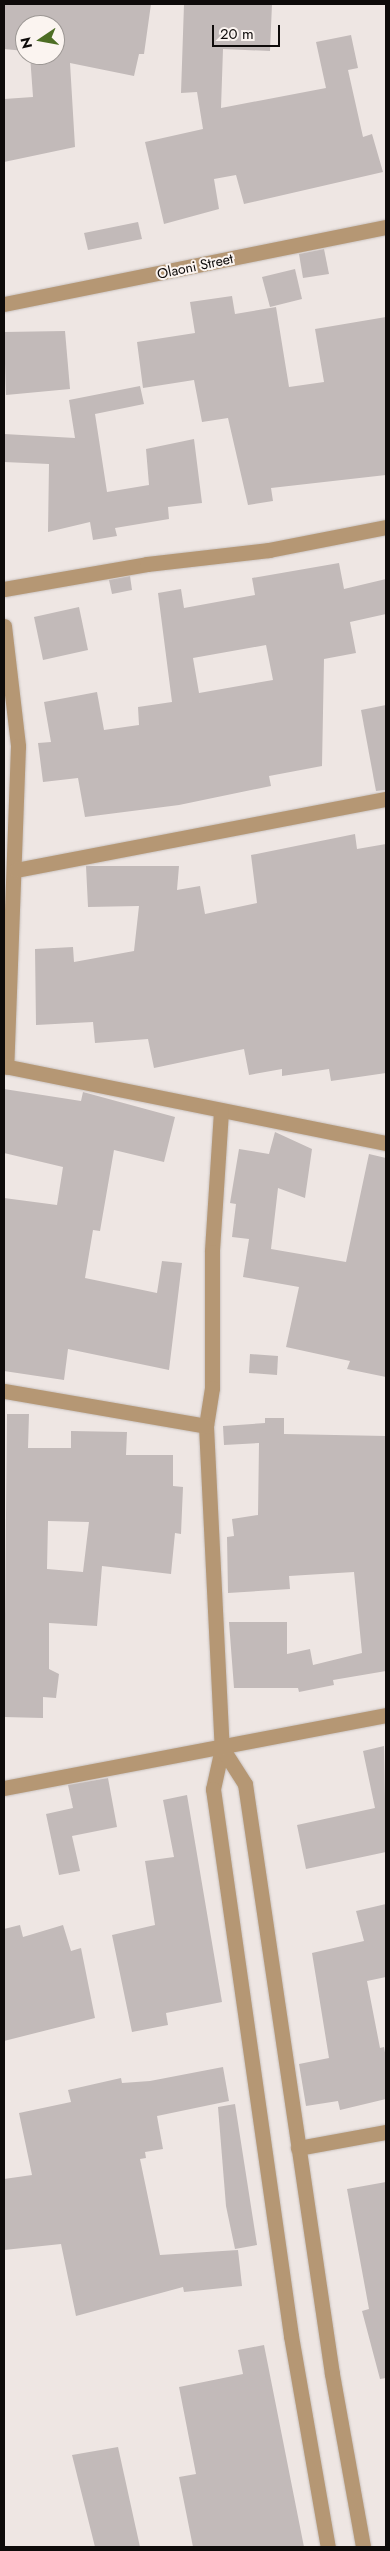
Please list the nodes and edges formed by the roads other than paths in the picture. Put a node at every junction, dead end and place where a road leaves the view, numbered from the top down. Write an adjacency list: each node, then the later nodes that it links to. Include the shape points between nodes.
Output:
1 (386, 227): 2 (street, Olaoni Street)
2 (4, 304)
3 (386, 527): 4 (street, via 268,550 147,564)
4 (4, 589)
5 (4, 626): 7 (street, via 18,746)
6 (386, 799): 7 (street)
7 (16, 870): 8 (street)
8 (5, 1066): 9 (street)
9 (221, 1111): 10 (street); 12 (street, via 212,1252 212,1388)
10 (386, 1143)
11 (4, 1391): 12 (street)
12 (206, 1426): 14 (street)
13 (386, 1715): 14 (street)
14 (222, 1748): 15 (street); 17 (street, via 245,1784); 18 (street, via 213,1789 291,2336)
15 (4, 1788)
16 (386, 2132): 17 (street)
17 (298, 2148): 19 (street)
18 (328, 2547)
19 (363, 2547)

